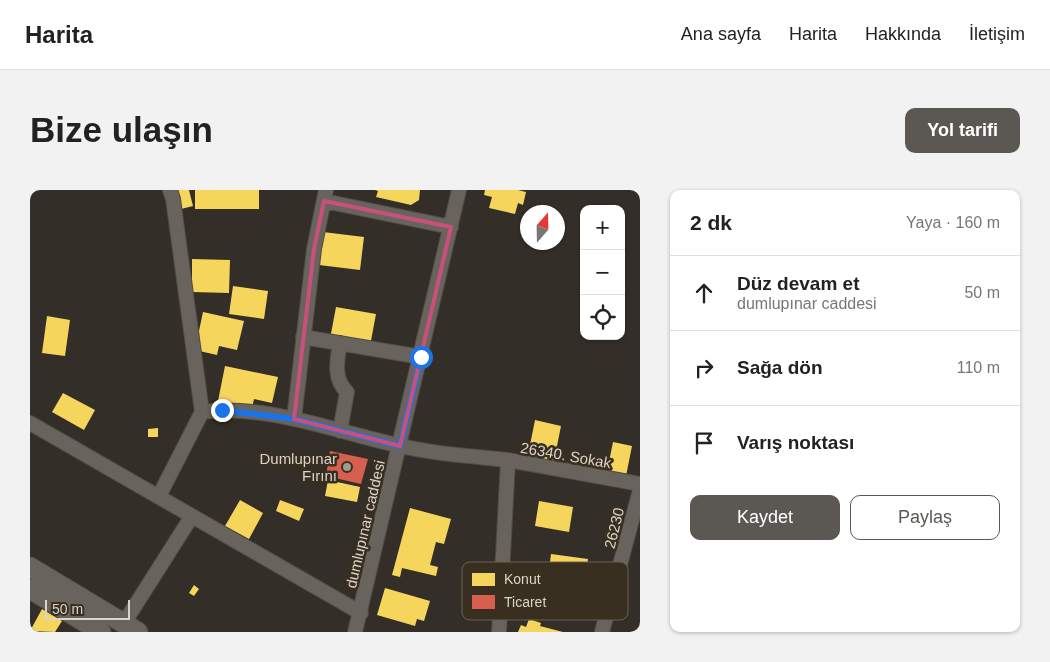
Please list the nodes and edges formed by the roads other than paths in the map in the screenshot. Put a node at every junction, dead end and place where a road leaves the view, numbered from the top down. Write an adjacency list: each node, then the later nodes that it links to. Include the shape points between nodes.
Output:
1 (170, 190): 8 (street)
2 (459, 190): 4 (street, dumlupınar caddesi)
3 (325, 195): 4 (street); 5 (street, via 314,249)
4 (451, 227): 7 (street, dumlupınar caddesi)
5 (303, 337): 6 (street); 9 (street)
6 (340, 343): 7 (street); 11 (street, via 339,385 347,392)
7 (421, 357): 12 (street, dumlupınar caddesi)
8 (202, 412): 9 (street, via 222,410); 16 (street)
9 (294, 419): 11 (street)
10 (30, 423): 16 (street)
11 (340, 431): 12 (street)
12 (400, 446): 13 (street); 22 (street, dumlupınar caddesi)
13 (508, 460): 14 (street, 26340. Sokak); 18 (street, 26340. Sokak)
14 (640, 484)
15 (640, 490): 19 (street, 26230)
16 (159, 496): 17 (street)
17 (192, 516): 22 (street); 23 (street)
18 (503, 562)
19 (621, 562)
20 (30, 567): 23 (main road)
21 (30, 588): 24 (main road)
22 (361, 613): 25 (street, dumlupınar caddesi)
23 (131, 628)
24 (101, 632)
25 (355, 632)

